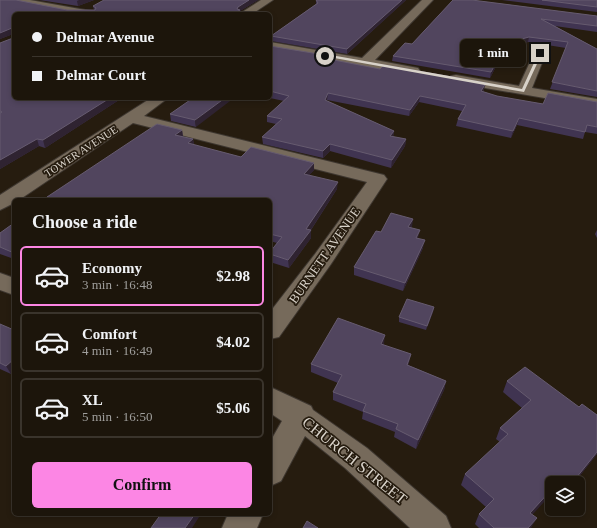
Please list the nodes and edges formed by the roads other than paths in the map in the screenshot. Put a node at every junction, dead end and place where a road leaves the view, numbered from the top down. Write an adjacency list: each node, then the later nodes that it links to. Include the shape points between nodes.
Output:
1 (13, 0): 5 (street)
2 (268, 0): 7 (street)
3 (428, 0): 10 (street)
4 (92, 10): 6 (street)
5 (71, 12)
6 (81, 12)
7 (247, 12)
8 (272, 46): 10 (street)
9 (540, 53): 13 (street)
10 (366, 63): 11 (street)
11 (426, 73)
12 (441, 76): 13 (street)
13 (524, 90): 15 (street)
14 (158, 100): 16 (street, TOWER AVENUE)
15 (597, 103)
16 (132, 118): 17 (street, TOWER AVENUE); 20 (street, BURNETT AVENUE, via 378,178 323,259)
17 (0, 204)
18 (0, 281): 19 (street)
19 (12, 286)
20 (272, 327)
21 (272, 400): 22 (street, CHURCH STREET)
22 (300, 416): 23 (street); 26 (street, CHURCH STREET, via 322,430 381,477)
23 (272, 467)
24 (245, 516): 25 (street)
25 (239, 528)
26 (434, 528)

